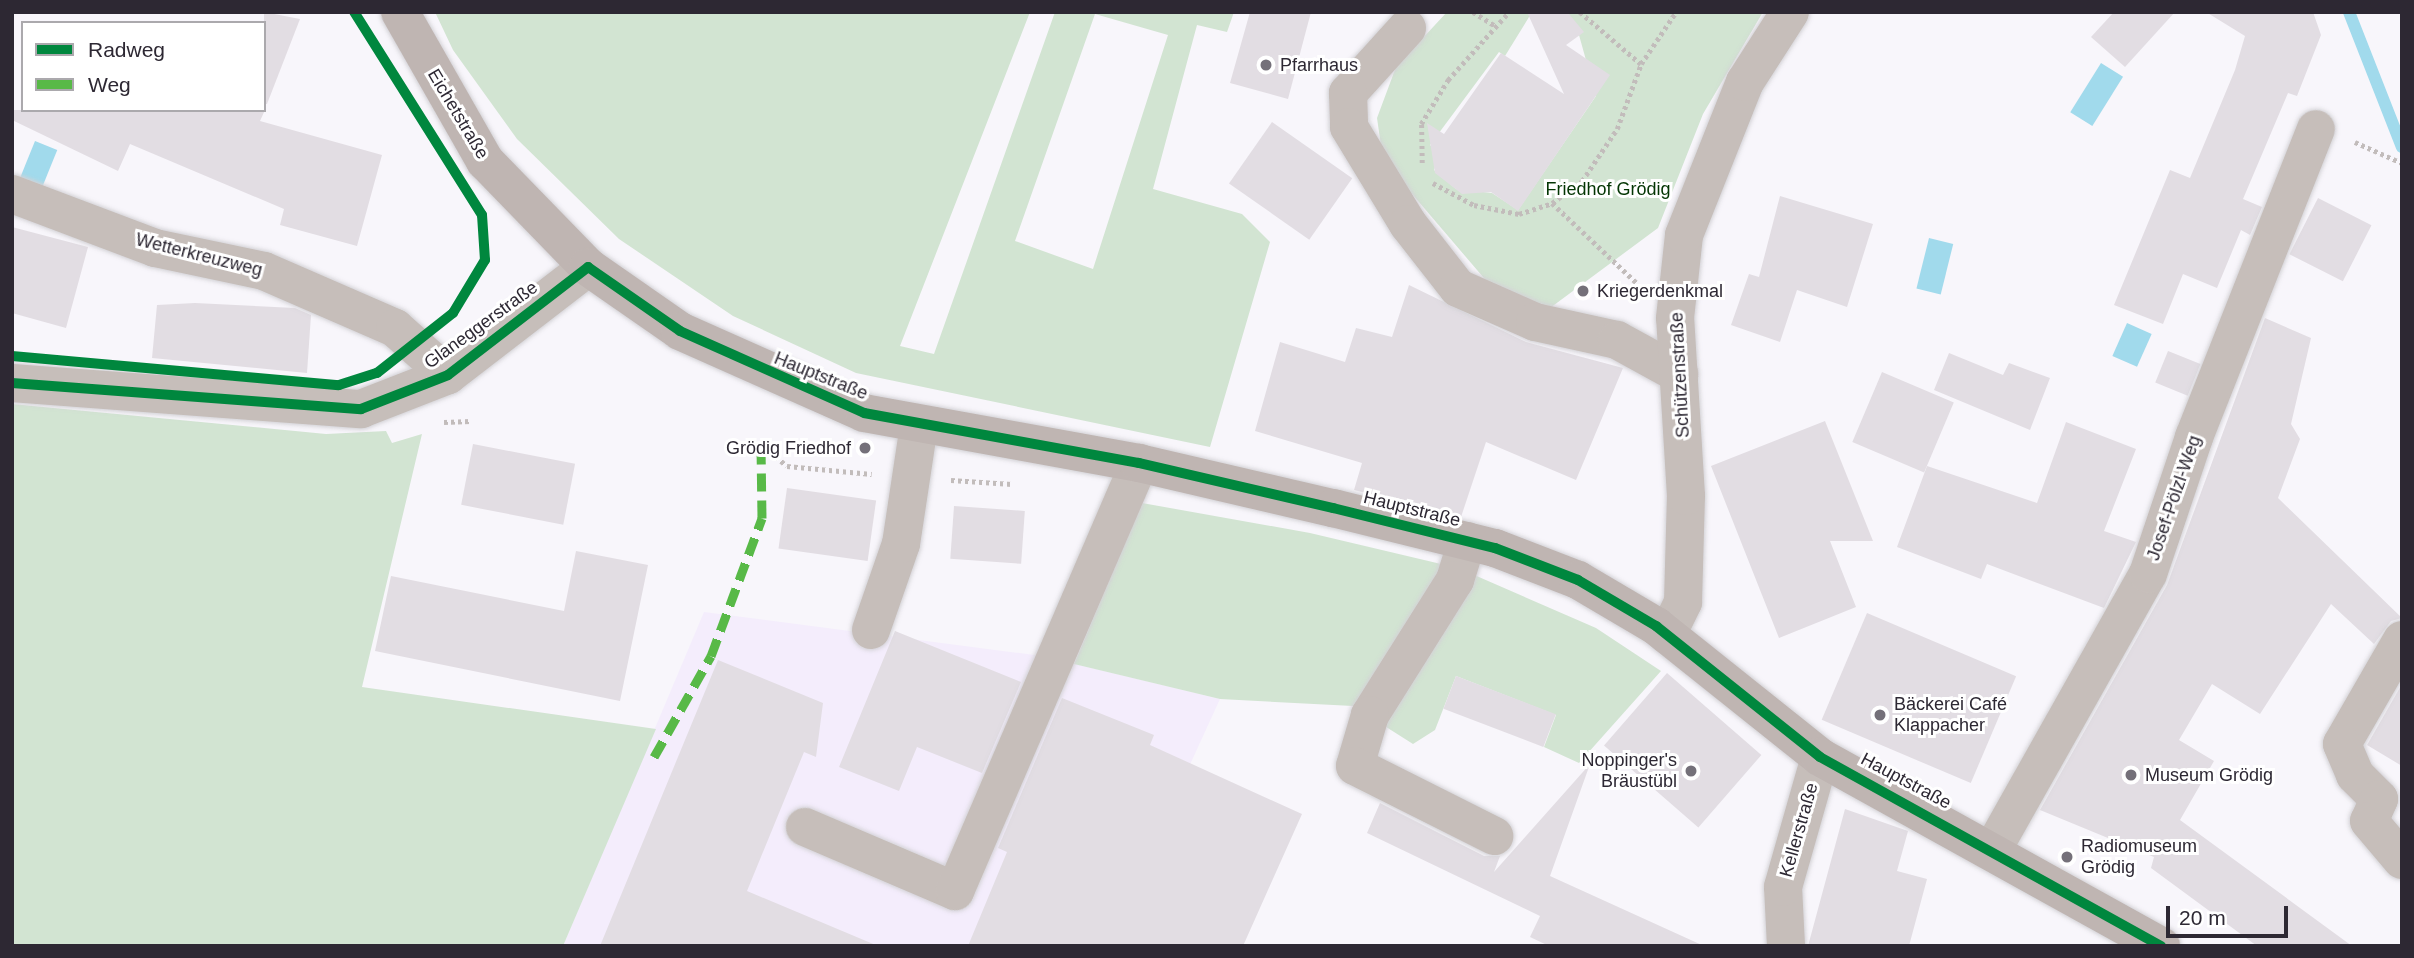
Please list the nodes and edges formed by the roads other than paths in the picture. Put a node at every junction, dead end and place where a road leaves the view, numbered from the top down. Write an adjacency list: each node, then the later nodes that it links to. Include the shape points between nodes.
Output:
1 (400, 12): 6 (main road, Eichetstraße, via 485,161)
2 (1790, 12): 8 (street, Schützenstraße, via 1745,82 1711,157 1684,235 1675,318)
3 (1407, 28): 8 (street, via 1348,93 1349,127 1408,224 1458,288 1535,322 1617,340)
4 (2316, 129): 19 (street, Josef-Pölzl-Weg, via 2194,437 2148,574)
5 (12, 194): 7 (street, Wetterkreuzweg, via 155,248 264,271 395,328)
6 (588, 267): 7 (street, Glaneggerstraße); 10 (main road, Hauptstraße, via 680,331 770,376 863,413)
7 (448, 374): 9 (street, Glaneggerstraße, via 361,409)
8 (1679, 374): 14 (street, Schützenstraße, via 1683,602)
9 (12, 383)
10 (919, 425): 11 (main road, Hauptstraße); 13 (street, via 901,544)
11 (1139, 463): 12 (main road, Hauptstraße); 17 (street, via 955,891)
12 (1467, 541): 14 (main road, Hauptstraße, via 1578,580); 18 (street, via 1455,580 1370,715 1354,766)
13 (871, 630)
14 (1667, 635): 16 (main road, Hauptstraße)
15 (2402, 640): 20 (street, via 2342,744 2355,775 2379,799 2369,821)
16 (1820, 757): 19 (main road, Hauptstraße); 21 (street, Kellerstraße, via 1783,887)
17 (804, 827)
18 (1493, 836)
19 (1994, 847): 22 (main road, Hauptstraße)
20 (2402, 860)
21 (1786, 946)
22 (2161, 946)

